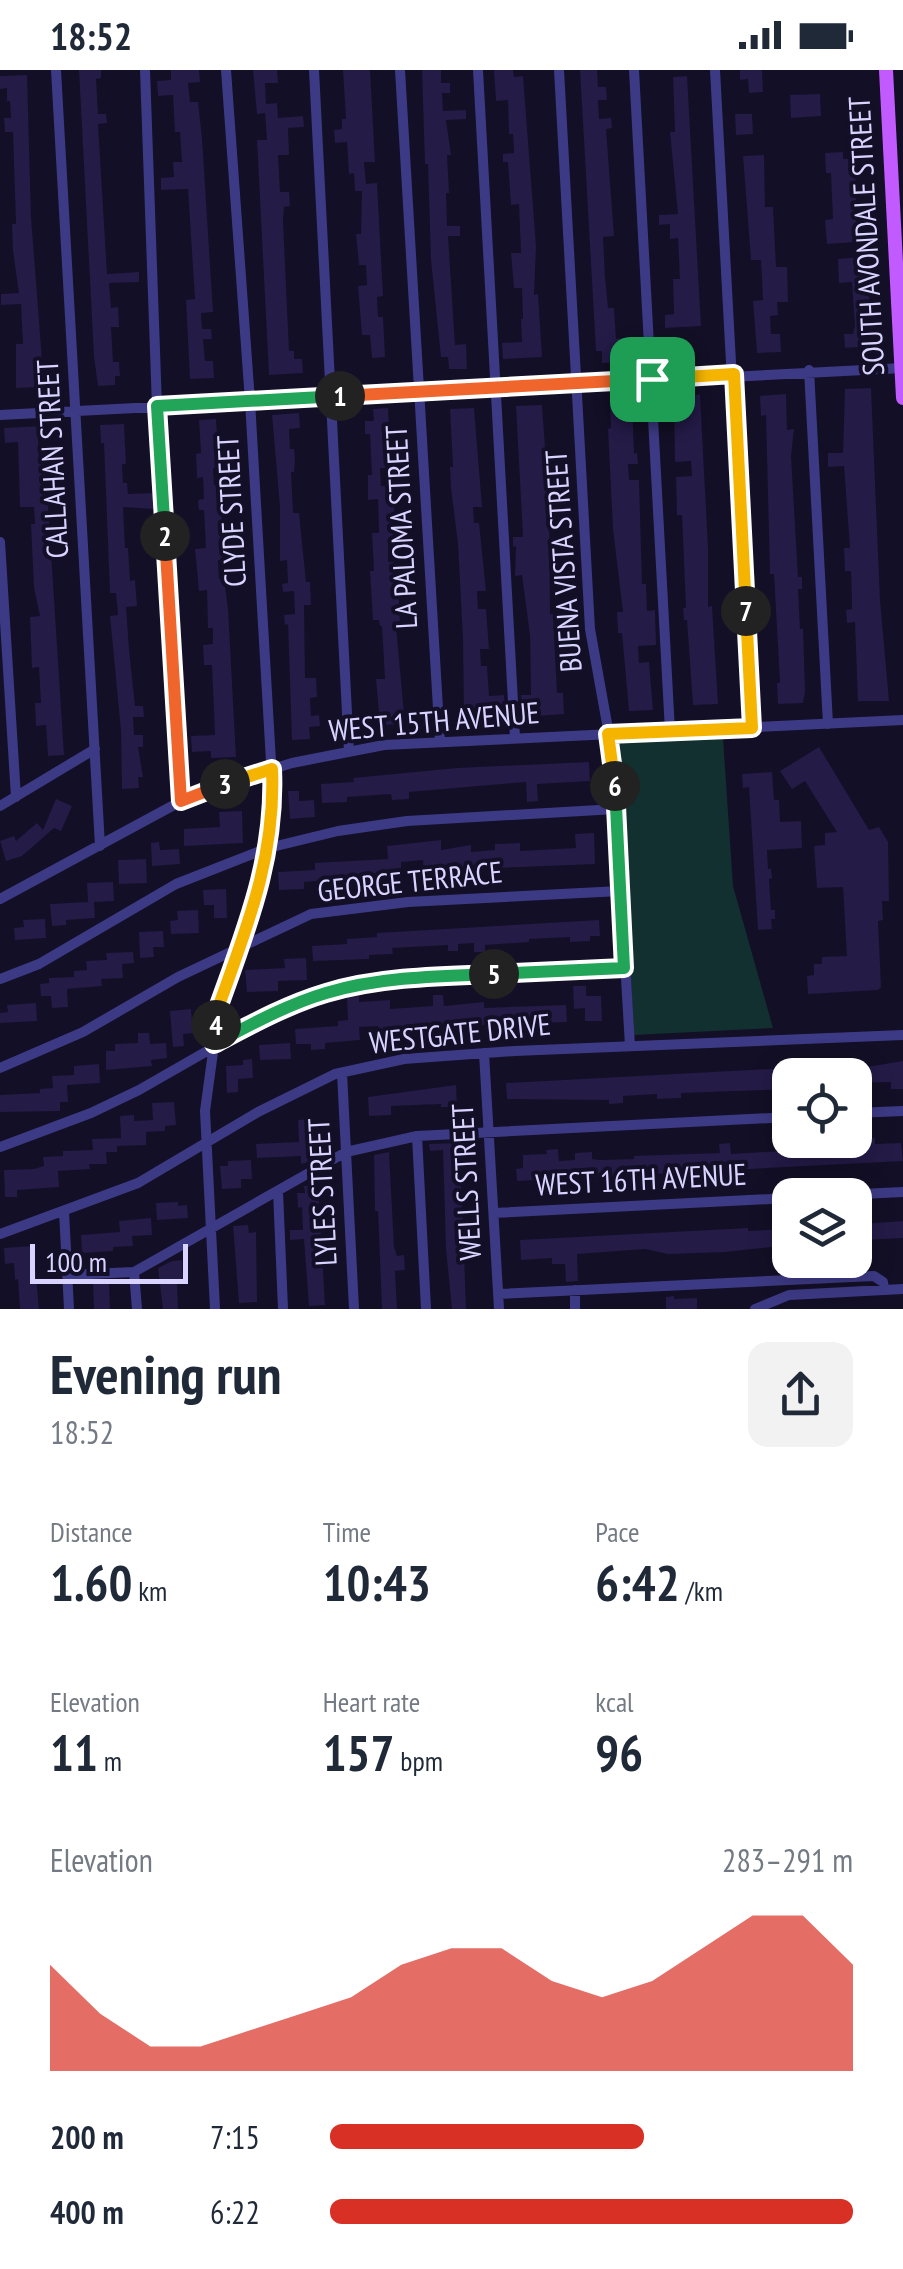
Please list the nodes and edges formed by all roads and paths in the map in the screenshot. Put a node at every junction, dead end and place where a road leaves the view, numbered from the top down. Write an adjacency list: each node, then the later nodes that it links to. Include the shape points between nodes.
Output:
1 (56, 70): 22 (street, CALLAHAN STREET)
2 (145, 70): 21 (street)
3 (226, 70): 20 (street, CLYDE STREET)
4 (314, 70): 18 (street)
5 (400, 70): 17 (street, LA PALOMA STREET)
6 (478, 70): 16 (street)
7 (558, 70): 15 (street, BUENA VISTA STREET)
8 (634, 70): 14 (street)
9 (715, 70): 13 (street)
10 (886, 70): 11 (main road, SOUTH AVONDALE STREET)
11 (902, 368): 12 (street); 19 (main road, SOUTH AVONDALE STREET)
12 (809, 370): 13 (street); 26 (street)
13 (734, 374): 14 (street); 27 (street)
14 (652, 379): 15 (street); 28 (street)
15 (577, 383): 16 (street); 29 (street, BUENA VISTA STREET, via 590,629)
16 (496, 388): 17 (street); 30 (street)
17 (419, 392): 18 (street); 31 (street, LA PALOMA STREET)
18 (331, 397): 20 (street); 33 (street)
19 (903, 398)
20 (250, 401): 21 (street); 34 (street, CLYDE STREET)
21 (157, 406): 22 (street); 36 (street)
22 (75, 411): 23 (street); 32 (street, CALLAHAN STREET)
23 (0, 415)
24 (0, 542): 35 (street)
25 (903, 720): 26 (street, WEST 15TH AVENUE)
26 (828, 724): 27 (street, WEST 15TH AVENUE)
27 (752, 728): 28 (street, WEST 15TH AVENUE)
28 (670, 731): 29 (street, WEST 15TH AVENUE)
29 (608, 734): 30 (street, WEST 15TH AVENUE); 38 (street, BUENA VISTA STREET)
30 (515, 738): 31 (street, WEST 15TH AVENUE)
31 (440, 742): 33 (street, WEST 15TH AVENUE)
32 (95, 749): 35 (street); 39 (street, CALLAHAN STREET)
33 (350, 752): 34 (street, WEST 15TH AVENUE)
34 (272, 769): 36 (street, WEST 15TH AVENUE); 40 (street, CLYDE STREET)
35 (16, 797): 37 (street)
36 (181, 801): 39 (street, WEST 15TH AVENUE)
37 (0, 806)
38 (616, 809): 40 (street, via 407,821); 41 (street, BUENA VISTA STREET)
39 (100, 846): 42 (street, WEST 15TH AVENUE)
40 (268, 848): 43 (street, CLYDE STREET); 45 (street, via 176,884 39,964)
41 (620, 891): 43 (street, GEORGE TERRACE, via 312,914); 44 (street, BUENA VISTA STREET)
42 (0, 899)
43 (240, 947): 47 (street, CLYDE STREET, via 218,1008); 50 (street, GEORGE TERRACE, via 83,1032)
44 (624, 968): 47 (street, via 382,982 327,993); 48 (street, BUENA VISTA STREET)
45 (0, 978)
46 (903, 1035): 48 (street, WESTGATE DRIVE)
47 (214, 1044): 57 (street, CLYDE STREET); 58 (street, via 92,1113)
48 (630, 1046): 49 (street, WESTGATE DRIVE)
49 (484, 1053): 51 (street, WESTGATE DRIVE, via 404,1059); 55 (street, WELLS STREET)
50 (0, 1068)
51 (342, 1073): 57 (street, WESTGATE DRIVE); 59 (street, LYLES STREET)
52 (903, 1111): 53 (street)
53 (872, 1113)
54 (772, 1118): 55 (street)
55 (489, 1132): 56 (street); 65 (street, WELLS STREET)
56 (417, 1136): 59 (street); 79 (street)
57 (207, 1142): 64 (street, WESTGATE DRIVE, via 138,1183); 66 (street, CLYDE STREET)
58 (0, 1147)
59 (346, 1152): 60 (street); 78 (street, LYLES STREET)
60 (278, 1191): 66 (street); 77 (street)
61 (903, 1192): 62 (street)
62 (872, 1193)
63 (772, 1199): 65 (street, WEST 16TH AVENUE)
64 (64, 1211): 67 (street, WESTGATE DRIVE); 69 (street)
65 (494, 1213): 73 (street, WELLS STREET)
66 (212, 1229): 68 (street); 76 (street, CLYDE STREET)
67 (0, 1234)
68 (134, 1272): 69 (street); 75 (street)
69 (67, 1275): 74 (street)
70 (903, 1289): 72 (street)
71 (574, 1290): 72 (street, via 874,1276); 73 (street); 81 (street)
72 (884, 1290): 82 (street, via 789,1295)
73 (498, 1294): 80 (street, WELLS STREET)
74 (68, 1309)
75 (136, 1309)
76 (215, 1309)
77 (283, 1309)
78 (354, 1309)
79 (426, 1309)
80 (499, 1309)
81 (575, 1309)
82 (755, 1309)

